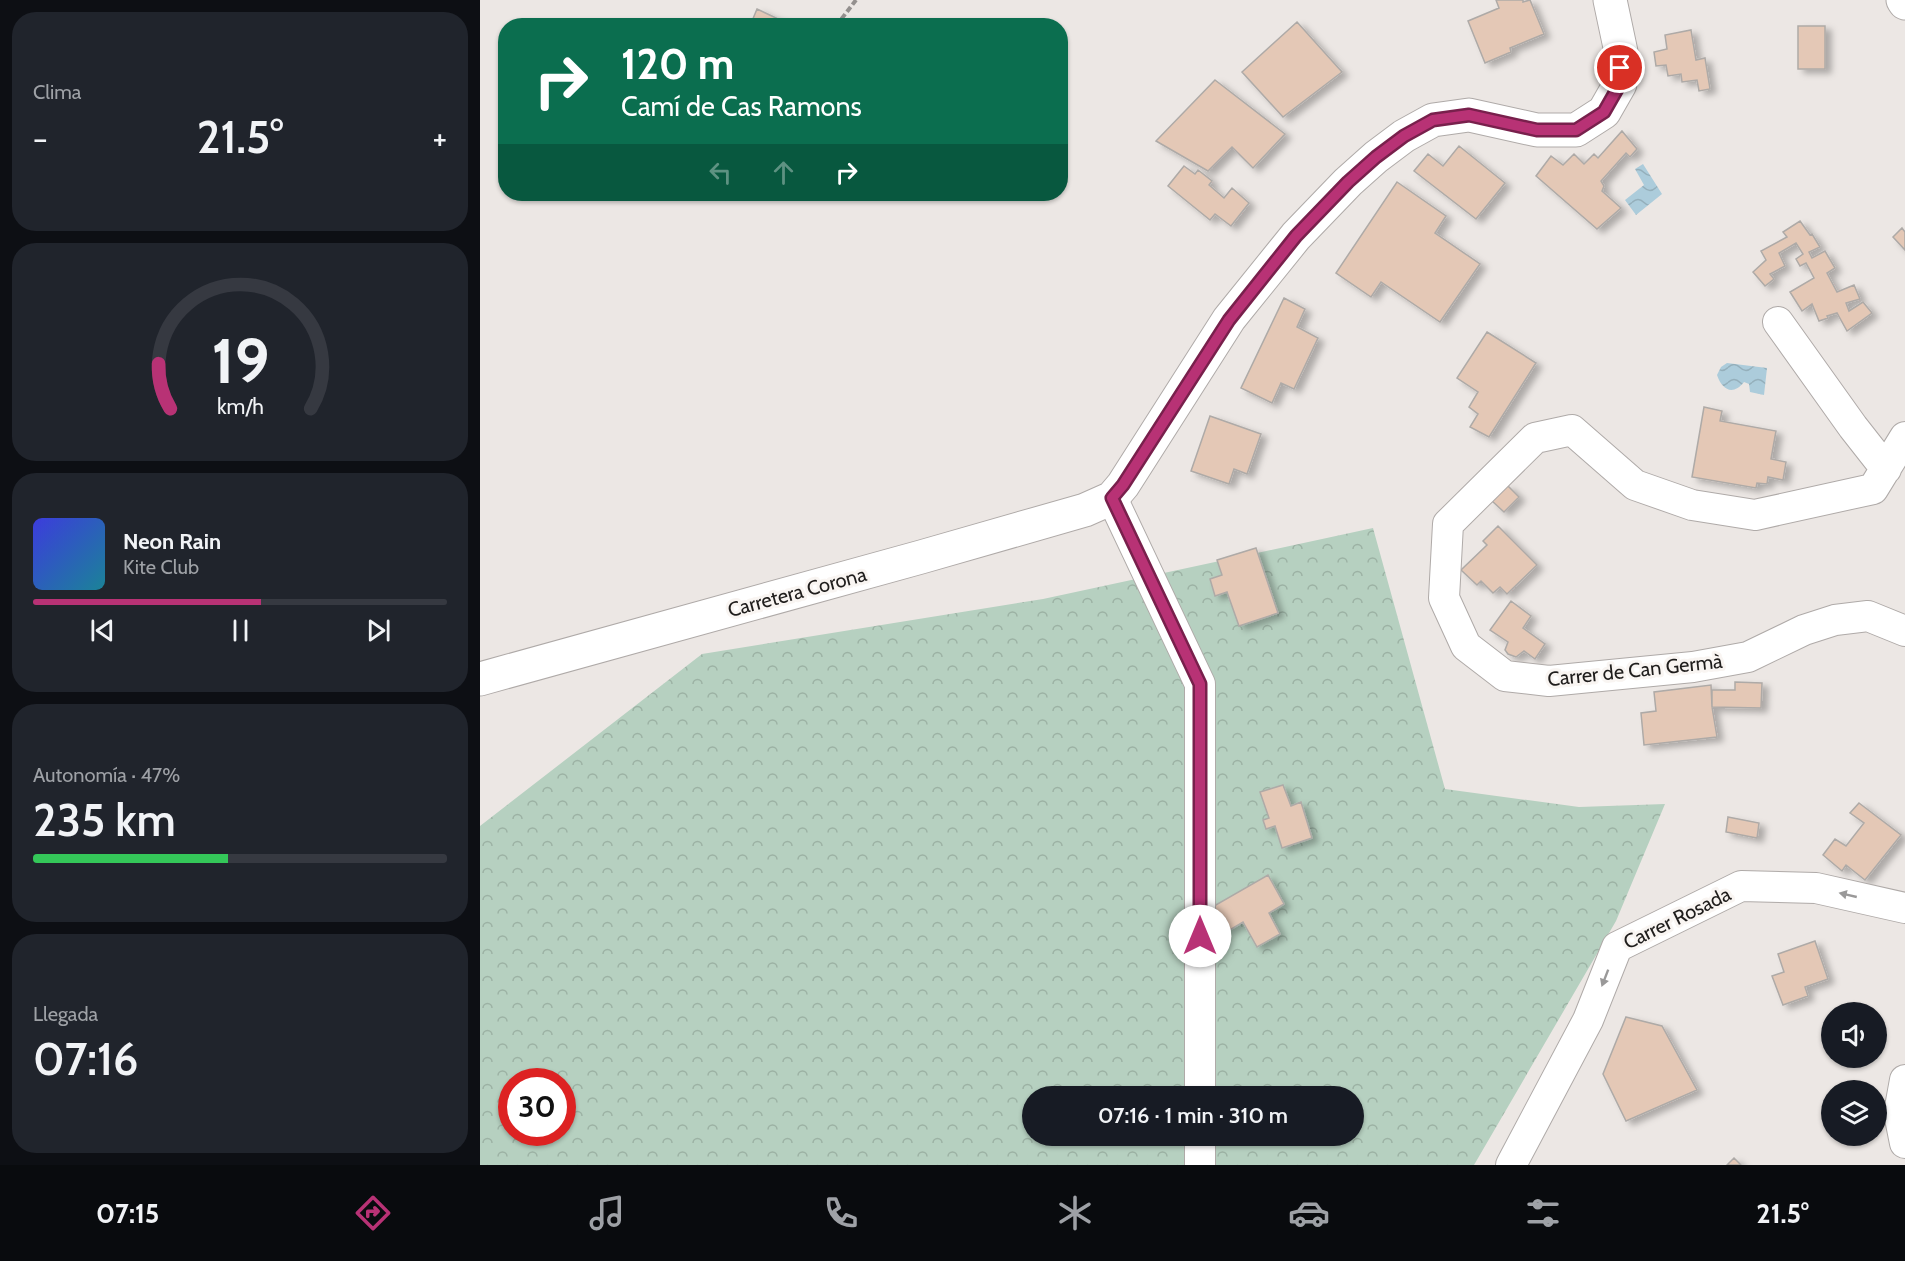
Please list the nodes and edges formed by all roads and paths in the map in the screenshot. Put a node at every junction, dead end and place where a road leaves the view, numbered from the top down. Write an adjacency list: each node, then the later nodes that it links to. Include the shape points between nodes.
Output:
1 (856, 0): 3 (path)
2 (1610, 0): 7 (main road, via 1621,52 1620,84 1604,112 1576,130 1537,130 1469,115 1433,120 1376,157 1296,236 1229,320)
3 (842, 18)
4 (1778, 322): 6 (street)
5 (1905, 437): 6 (street, Carrer de Can Germà)
6 (1886, 469): 8 (street, Carrer de Can Germà, via 1873,489 1755,515 1692,505 1635,485 1572,430 1535,438 1448,524 1444,598 1466,646 1505,676 1549,681 1693,667 1748,657 1835,620 1868,616)
7 (1112, 498): 9 (main road, Carretera Corona, via 1084,510 921,557); 12 (street, via 1200,684)
8 (1905, 631)
9 (480, 679)
10 (1905, 908): 16 (street, Carrer Rosada, one-way to 16, via 1816,888 1741,886 1617,947 1588,1020)
11 (1905, 1080): 13 (street, via 1899,1113)
12 (1200, 1086)
13 (1905, 1143)
14 (1200, 1146): 15 (street)
15 (1200, 1165)
16 (1511, 1165)

